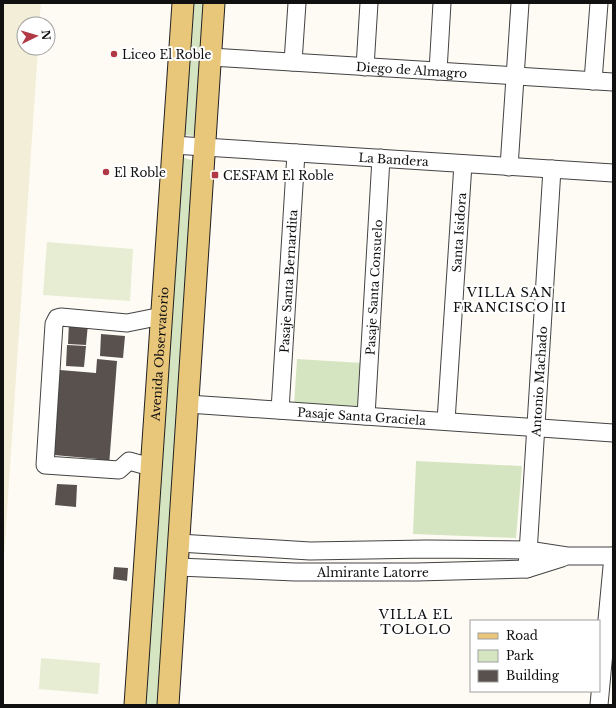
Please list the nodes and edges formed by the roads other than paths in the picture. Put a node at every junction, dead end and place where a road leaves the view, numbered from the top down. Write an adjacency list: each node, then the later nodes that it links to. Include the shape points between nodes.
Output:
1 (183, 3): 15 (main road, Avenida Observatorio)
2 (214, 3): 8 (main road)
3 (297, 3): 9 (street)
4 (369, 3): 10 (street)
5 (442, 3): 11 (street)
6 (520, 3): 12 (street)
7 (599, 3): 13 (street)
8 (211, 57): 9 (street, Diego de Almagro); 16 (main road)
9 (293, 62): 10 (street, Diego de Almagro)
10 (365, 66): 11 (street, Diego de Almagro)
11 (438, 71): 12 (street, Diego de Almagro)
12 (516, 76): 13 (street, Diego de Almagro); 20 (street)
13 (593, 81): 14 (street, Diego de Almagro)
14 (613, 82)
15 (173, 145): 16 (street, La Bandera); 23 (main road, Avenida Observatorio)
16 (204, 147): 17 (street, La Bandera); 24 (main road)
17 (296, 153): 18 (street, La Bandera); 25 (street, Pasaje Santa Bernardita)
18 (381, 158): 19 (street, La Bandera); 26 (street, Pasaje Santa Consuelo)
19 (463, 164): 20 (street, La Bandera); 27 (street, Santa Isidora)
20 (509, 167): 21 (street, La Bandera)
21 (552, 169): 22 (street, La Bandera); 28 (street, Antonio Machado)
22 (613, 173)
23 (162, 316): 30 (main road, Avenida Observatorio); 30 (street, via 128,323 61,317 57,318 54,324 45,465 119,470 129,461)
24 (188, 404): 25 (street, Pasaje Santa Graciela); 31 (main road)
25 (280, 410): 26 (street, Pasaje Santa Graciela)
26 (366, 416): 27 (street, Pasaje Santa Graciela)
27 (446, 421): 28 (street, Pasaje Santa Graciela)
28 (536, 427): 29 (street, Pasaje Santa Graciela); 32 (street, Antonio Machado)
29 (613, 433)
30 (151, 467): 38 (main road, Avenida Observatorio)
31 (179, 543): 32 (street, Almirante Latorre, via 334,551); 35 (main road)
32 (528, 550): 33 (street, Almirante Latorre); 36 (street, Antonio Machado)
33 (567, 556): 34 (street, Almirante Latorre); 36 (street, Almirante Latorre)
34 (613, 556): 37 (street)
35 (178, 568): 36 (street, Almirante Latorre, via 330,572); 39 (main road)
36 (527, 569)
37 (609, 643): 40 (street)
38 (135, 705)
39 (168, 705)
40 (599, 705)

